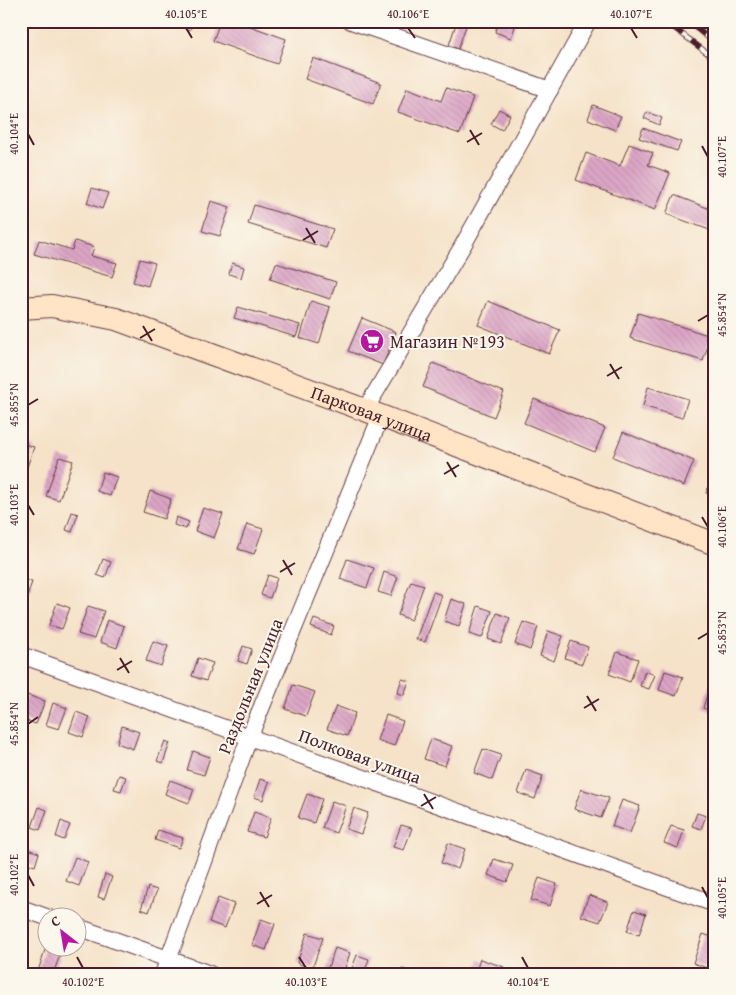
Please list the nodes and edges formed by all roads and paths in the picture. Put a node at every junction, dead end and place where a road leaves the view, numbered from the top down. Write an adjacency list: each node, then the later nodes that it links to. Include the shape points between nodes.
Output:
1 (351, 21): 3 (street)
2 (588, 21): 3 (street, Раздольная улица)
3 (550, 90): 5 (street, Раздольная улица)
4 (21, 308): 5 (main road, Парковая улица, via 52,306 116,319)
5 (373, 413): 6 (main road, Парковая улица); 8 (street, Раздольная улица)
6 (715, 544)
7 (21, 655): 8 (street, Полковая улица)
8 (249, 738): 9 (street, Полковая улица); 13 (street, Раздольная улица)
9 (715, 904)
10 (21, 908): 11 (street)
11 (38, 914)
12 (88, 932): 13 (street)
13 (165, 966): 14 (street)
14 (210, 974)

